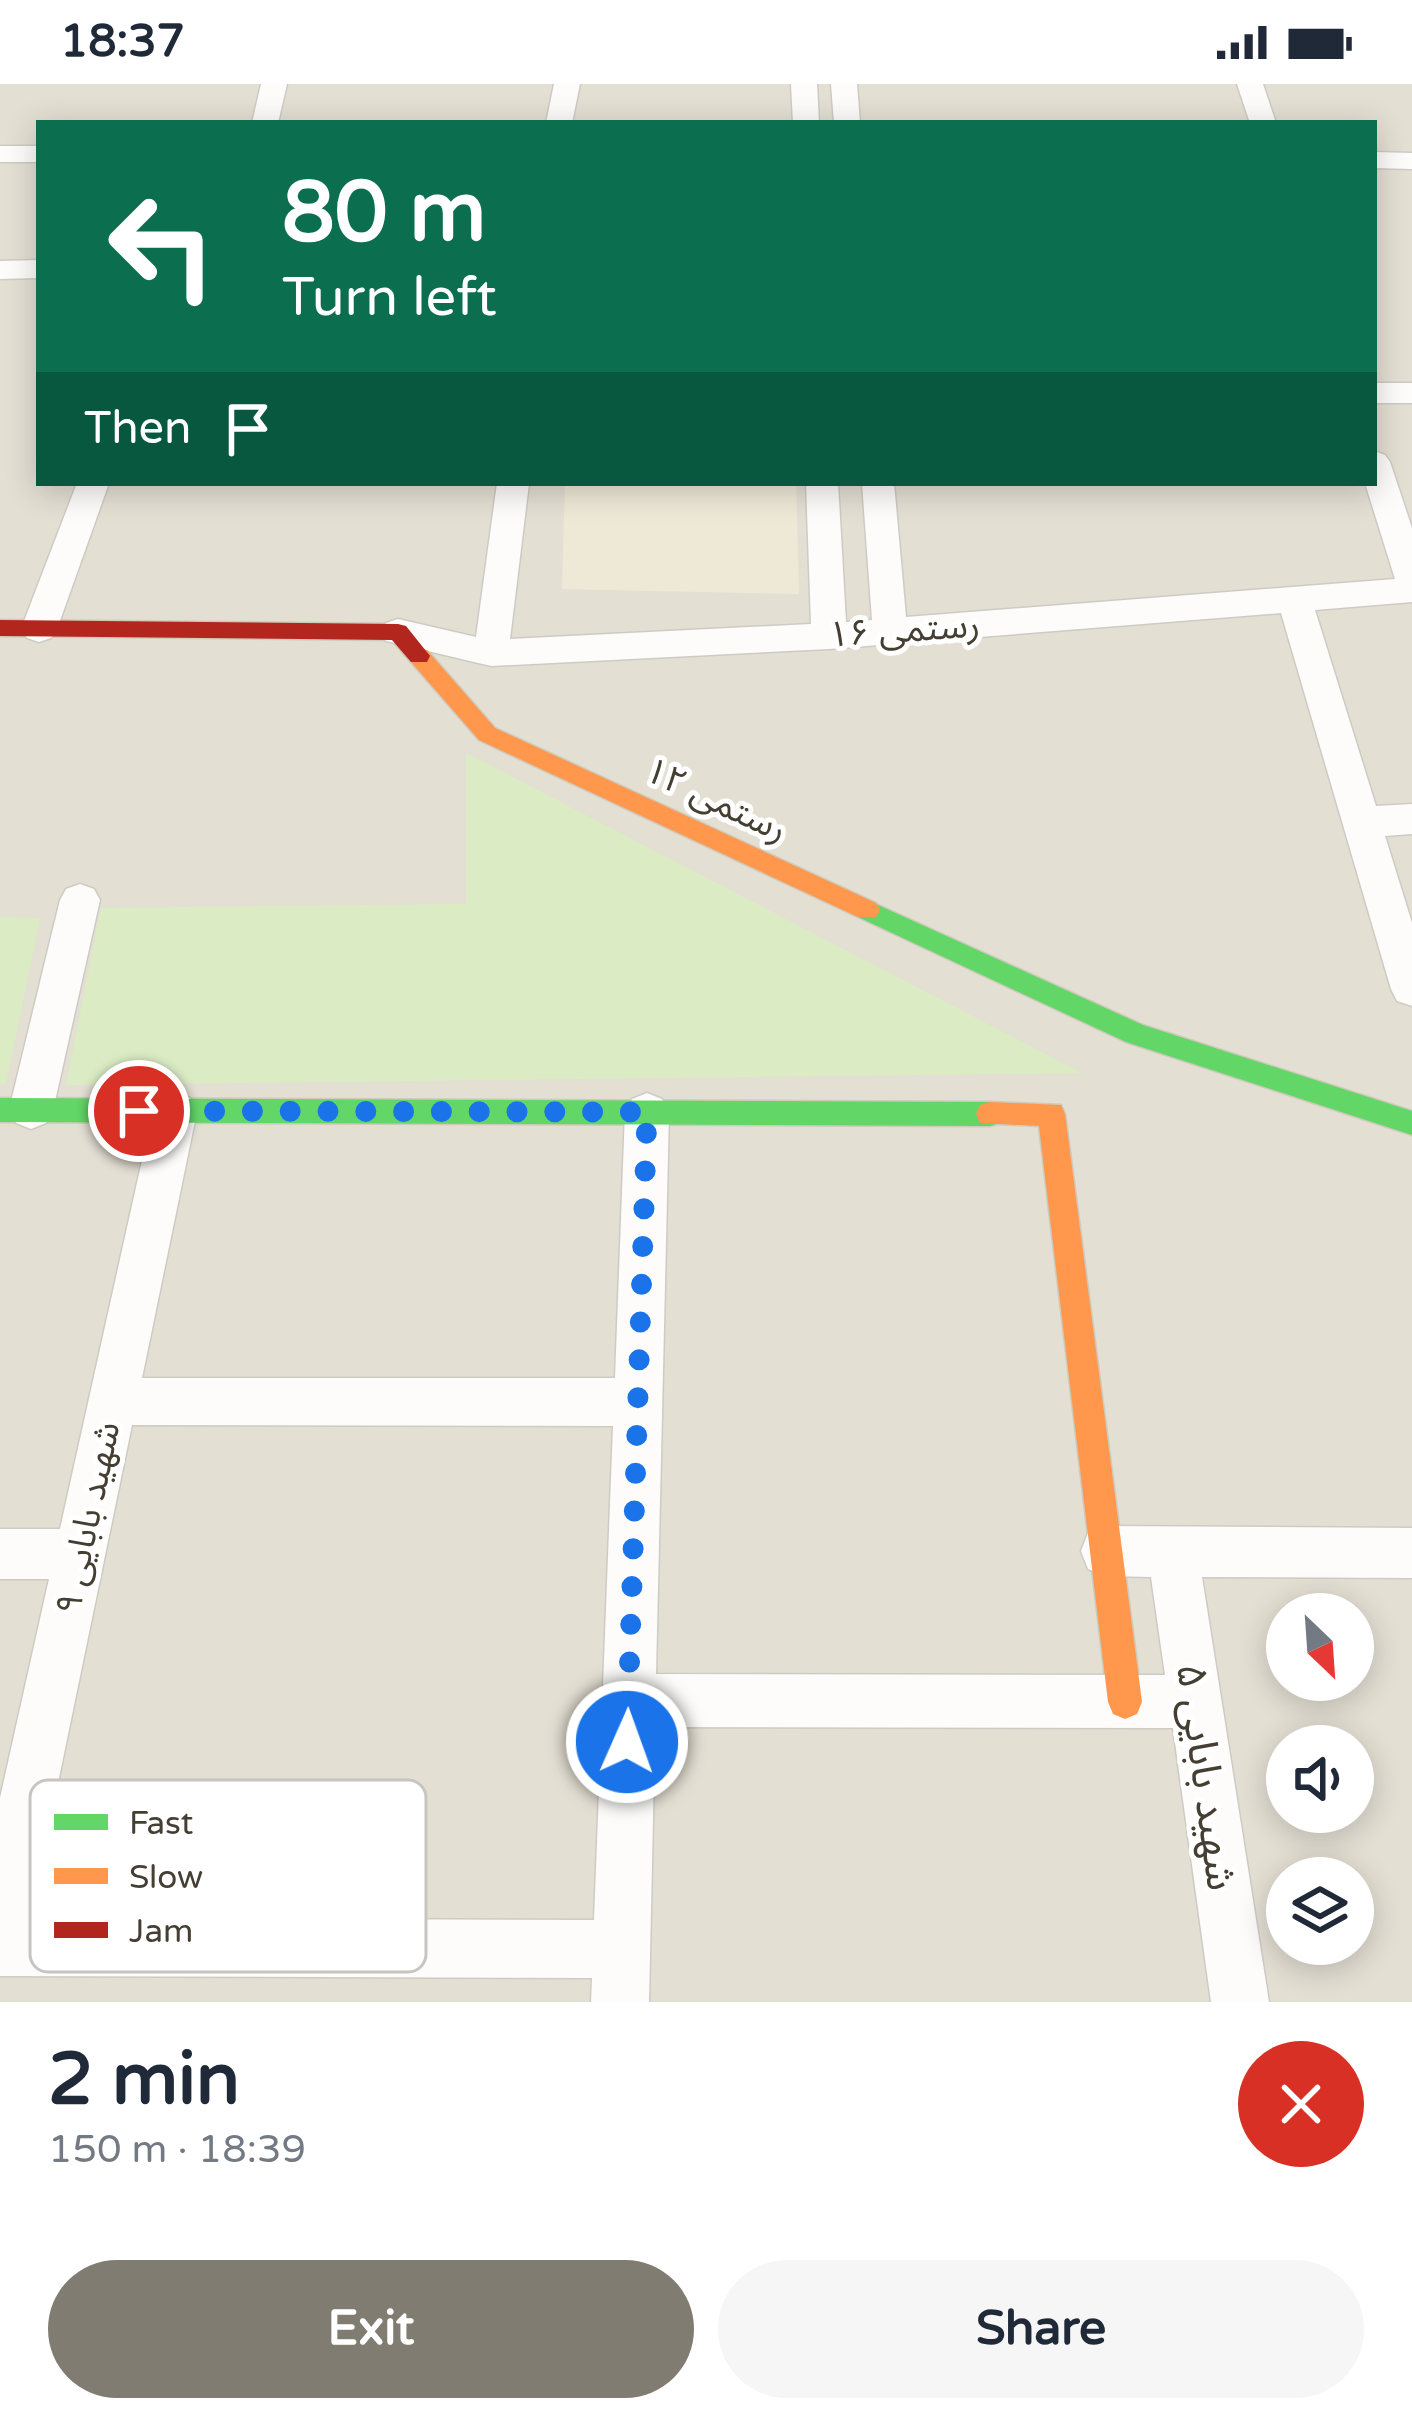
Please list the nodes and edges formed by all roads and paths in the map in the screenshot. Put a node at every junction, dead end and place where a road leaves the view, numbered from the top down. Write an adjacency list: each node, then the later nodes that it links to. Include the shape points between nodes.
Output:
1 (274, 84): 6 (street)
2 (567, 84): 7 (street)
3 (804, 84): 8 (street)
4 (844, 84): 9 (street)
5 (1250, 84): 10 (street)
6 (266, 120)
7 (560, 120)
8 (806, 120)
9 (848, 120)
10 (1262, 120)
11 (0, 154): 12 (street)
12 (36, 154)
13 (1377, 160): 14 (street)
14 (1412, 160)
15 (0, 269): 16 (street)
16 (36, 269)
17 (1377, 393): 18 (street)
18 (1412, 393)
19 (1377, 471): 24 (street)
20 (93, 486): 28 (street)
21 (513, 486): 32 (street)
22 (822, 486): 31 (street)
23 (878, 486): 29 (street)
24 (1412, 579)
25 (1412, 590): 26 (street, رستمی ۱۶)
26 (1294, 599): 29 (street, رستمی ۱۶); 34 (street)
27 (0, 628): 28 (street)
28 (38, 628): 30 (street)
29 (890, 631): 31 (street, رستمی ۱۶)
30 (398, 632): 32 (street, رستمی ۱۶); 40 (street, رستمی ۱۲, via 488,734 1136,1034)
31 (830, 636): 32 (street, رستمی ۱۶)
32 (491, 653)
33 (1412, 819): 34 (street)
34 (1361, 822): 36 (street)
35 (80, 900): 37 (street)
36 (1412, 989)
37 (15, 1110): 38 (street)
38 (175, 1111): 39 (street); 41 (street, شهید بابایی ۹)
39 (647, 1112): 42 (street); 43 (street, via 1051,1114)
40 (1412, 1123)
41 (113, 1401): 42 (street); 47 (street, شهید بابایی ۹)
42 (638, 1402): 48 (street)
43 (1106, 1551): 44 (street); 49 (street)
44 (1173, 1552): 45 (street); 50 (street, شهید بابایی ۵)
45 (1412, 1553)
46 (0, 1554): 47 (street)
47 (80, 1554): 51 (street, شهید بابایی ۹)
48 (628, 1700): 49 (street); 57 (street)
49 (1125, 1702): 50 (street)
50 (1195, 1702): 58 (street, شهید بابایی ۵)
51 (31, 1780)
52 (30, 1785): 53 (street, شهید بابایی ۹)
53 (0, 1924)
54 (0, 1947): 55 (street)
55 (30, 1948)
56 (426, 1967): 57 (street)
57 (621, 1976)
58 (1240, 2002)

